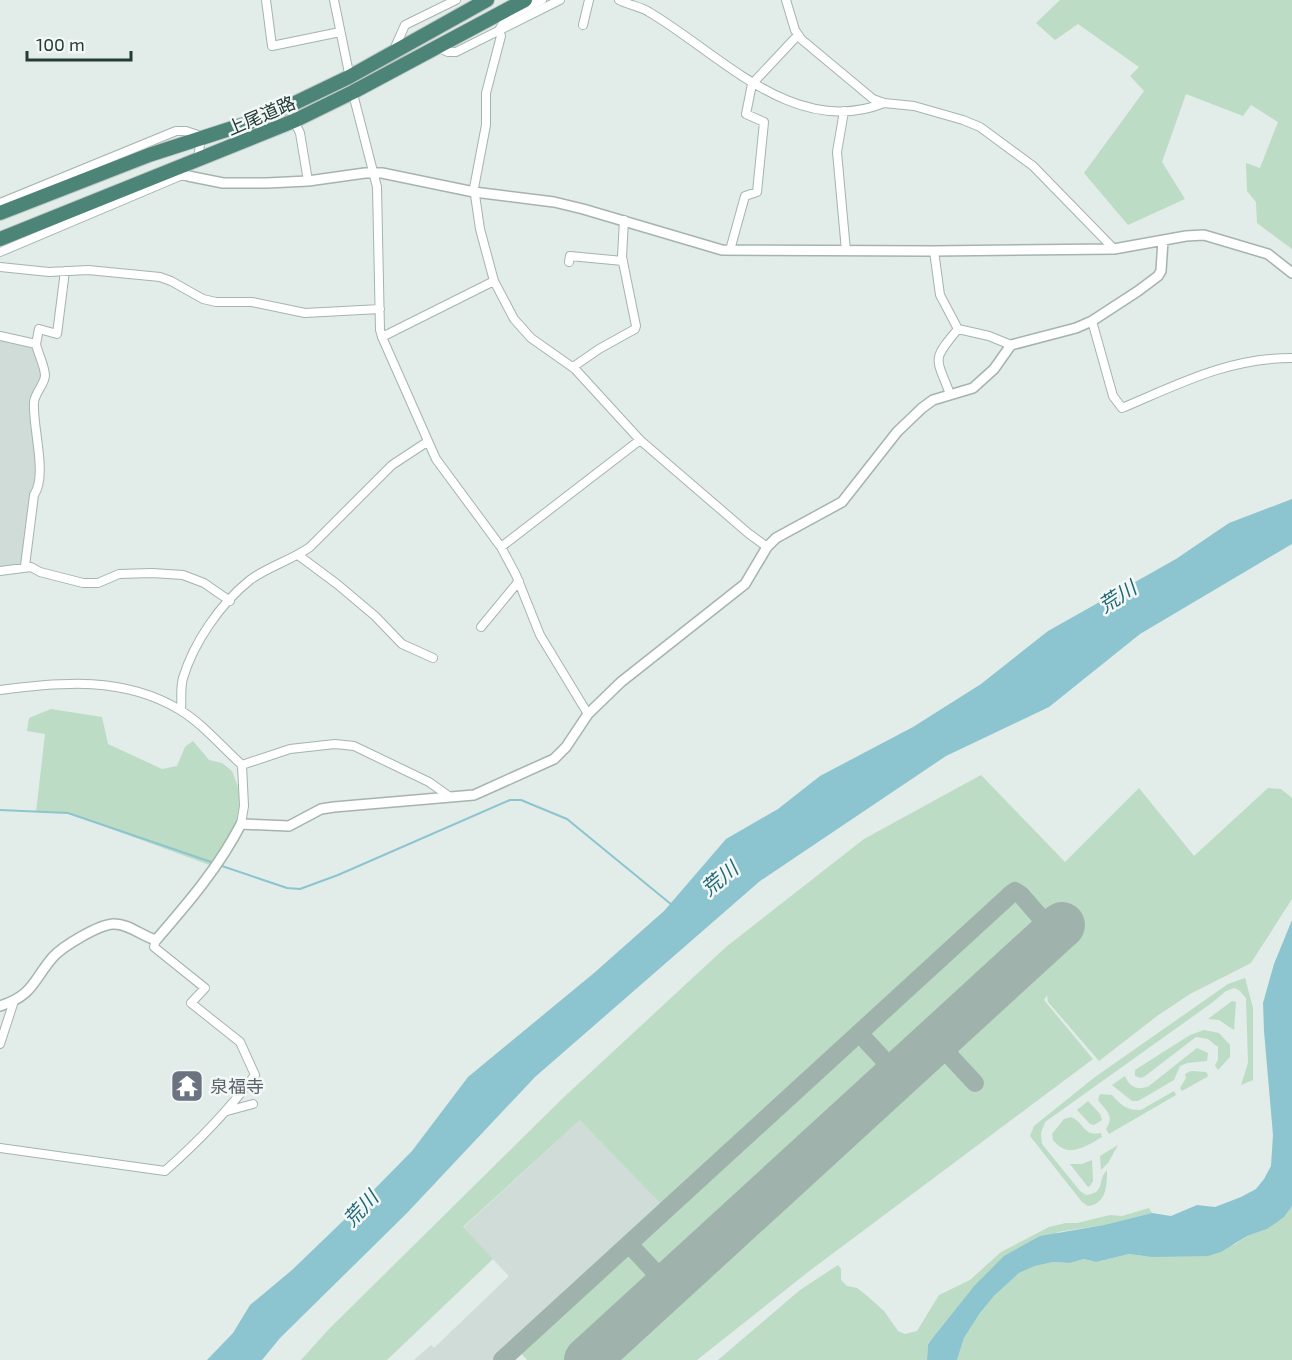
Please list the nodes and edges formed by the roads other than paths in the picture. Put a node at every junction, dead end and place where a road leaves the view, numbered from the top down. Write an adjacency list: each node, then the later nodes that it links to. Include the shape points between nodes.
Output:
1 (266, 0): 13 (street, via 272,46)
2 (334, 0): 13 (street)
3 (456, 0): 16 (street, via 405,25)
4 (487, 0): 16 (highway, 上尾道路)
5 (525, 0): 15 (highway, 上尾道路)
6 (542, 0): 12 (street, via 510,16)
7 (560, 0): 12 (street)
8 (589, 0): 11 (street)
9 (619, 0): 18 (street, via 646,10)
10 (786, 0): 14 (street)
11 (583, 25)
12 (500, 30): 15 (street, via 456,52); 28 (street, via 486,93 486,125)
13 (340, 32): 17 (street)
14 (798, 35): 18 (street); 20 (street, via 867,95)
15 (437, 46): 19 (highway, 上尾道路)
16 (397, 50): 17 (highway, 上尾道路)
17 (350, 77): 19 (street); 23 (highway, 上尾道路)
18 (752, 84): 21 (street, via 793,103); 35 (street, via 746,114 764,122 757,192 745,196)
19 (353, 93): 24 (highway, 上尾道路); 25 (street)
20 (884, 103): 21 (street); 34 (street, via 914,106 980,127 1032,166)
21 (844, 111): 36 (street, via 837,152)
22 (296, 125): 27 (street)
23 (200, 140): 24 (street); 29 (street, via 198,135 176,131); 30 (highway, 上尾道路, via 149,155)
24 (198, 160): 32 (highway, 上尾道路)
25 (374, 172): 27 (street); 28 (street); 45 (street)
26 (188, 176): 27 (street, via 223,183); 38 (street)
27 (308, 181)
28 (474, 192): 31 (street, via 554,202); 44 (street)
29 (0, 203)
30 (0, 213)
31 (624, 220): 35 (street); 39 (street)
32 (0, 238)
33 (1163, 240): 34 (street); 43 (street, via 1204,235 1268,254); 46 (street, via 1158,276)
34 (1114, 249): 37 (street)
35 (730, 250): 36 (street)
36 (846, 251): 37 (street)
37 (934, 251): 47 (street, via 940,295)
38 (0, 252)
39 (623, 261): 40 (street, via 570,256); 53 (street, via 635,329)
40 (569, 262)
41 (0, 267): 42 (street)
42 (65, 271): 45 (street, via 160,277 203,299 252,302 305,313); 50 (street, via 57,334 39,330)
43 (1292, 273)
44 (494, 281): 49 (street); 53 (street, via 521,328)
45 (380, 309): 49 (street)
46 (1092, 321): 51 (street); 52 (street, via 1113,396 1122,408 1215,369 1270,358)
47 (958, 329): 51 (street); 54 (street, via 938,354)
48 (0, 336): 50 (street)
49 (382, 337): 56 (street)
50 (36, 344): 60 (street, via 45,374 34,400 39,482)
51 (1011, 345): 54 (street, via 994,369 973,388)
52 (1292, 358)
53 (573, 367): 55 (street)
54 (950, 394): 58 (street, via 933,400 897,432 842,502 790,529)
55 (640, 440): 57 (street); 58 (street)
56 (427, 442): 57 (street, via 452,483); 59 (street, via 392,465)
57 (501, 547): 62 (street)
58 (767, 547): 68 (street, via 745,584 621,682)
59 (298, 555): 63 (street, via 251,579); 65 (street, via 338,584 402,644)
60 (25, 566): 61 (street); 63 (street, via 82,583 98,583 119,574 183,575 204,583)
61 (0, 571)
62 (519, 581): 64 (street); 68 (street, via 540,635)
63 (230, 601): 67 (street, via 208,627 193,654 182,680)
64 (481, 627)
65 (433, 658)
66 (0, 690): 67 (street, via 55,683 121,687)
67 (181, 710): 69 (street)
68 (588, 714): 70 (street, via 554,759 474,795)
69 (242, 765): 70 (street, via 290,749 354,746 429,782); 71 (street)
70 (450, 797): 71 (street, via 321,809 289,826)
71 (241, 824): 72 (street, via 204,883)
72 (156, 940): 73 (street, via 114,924 96,929 54,956 31,988); 77 (street, via 154,947 205,988 191,1003 240,1042 248,1058 255,1076)
73 (14, 1001): 74 (street); 75 (street)
74 (0, 1006)
75 (0, 1044)
76 (253, 1104): 77 (street)
77 (227, 1111): 78 (street, via 165,1171)
78 (0, 1148)

